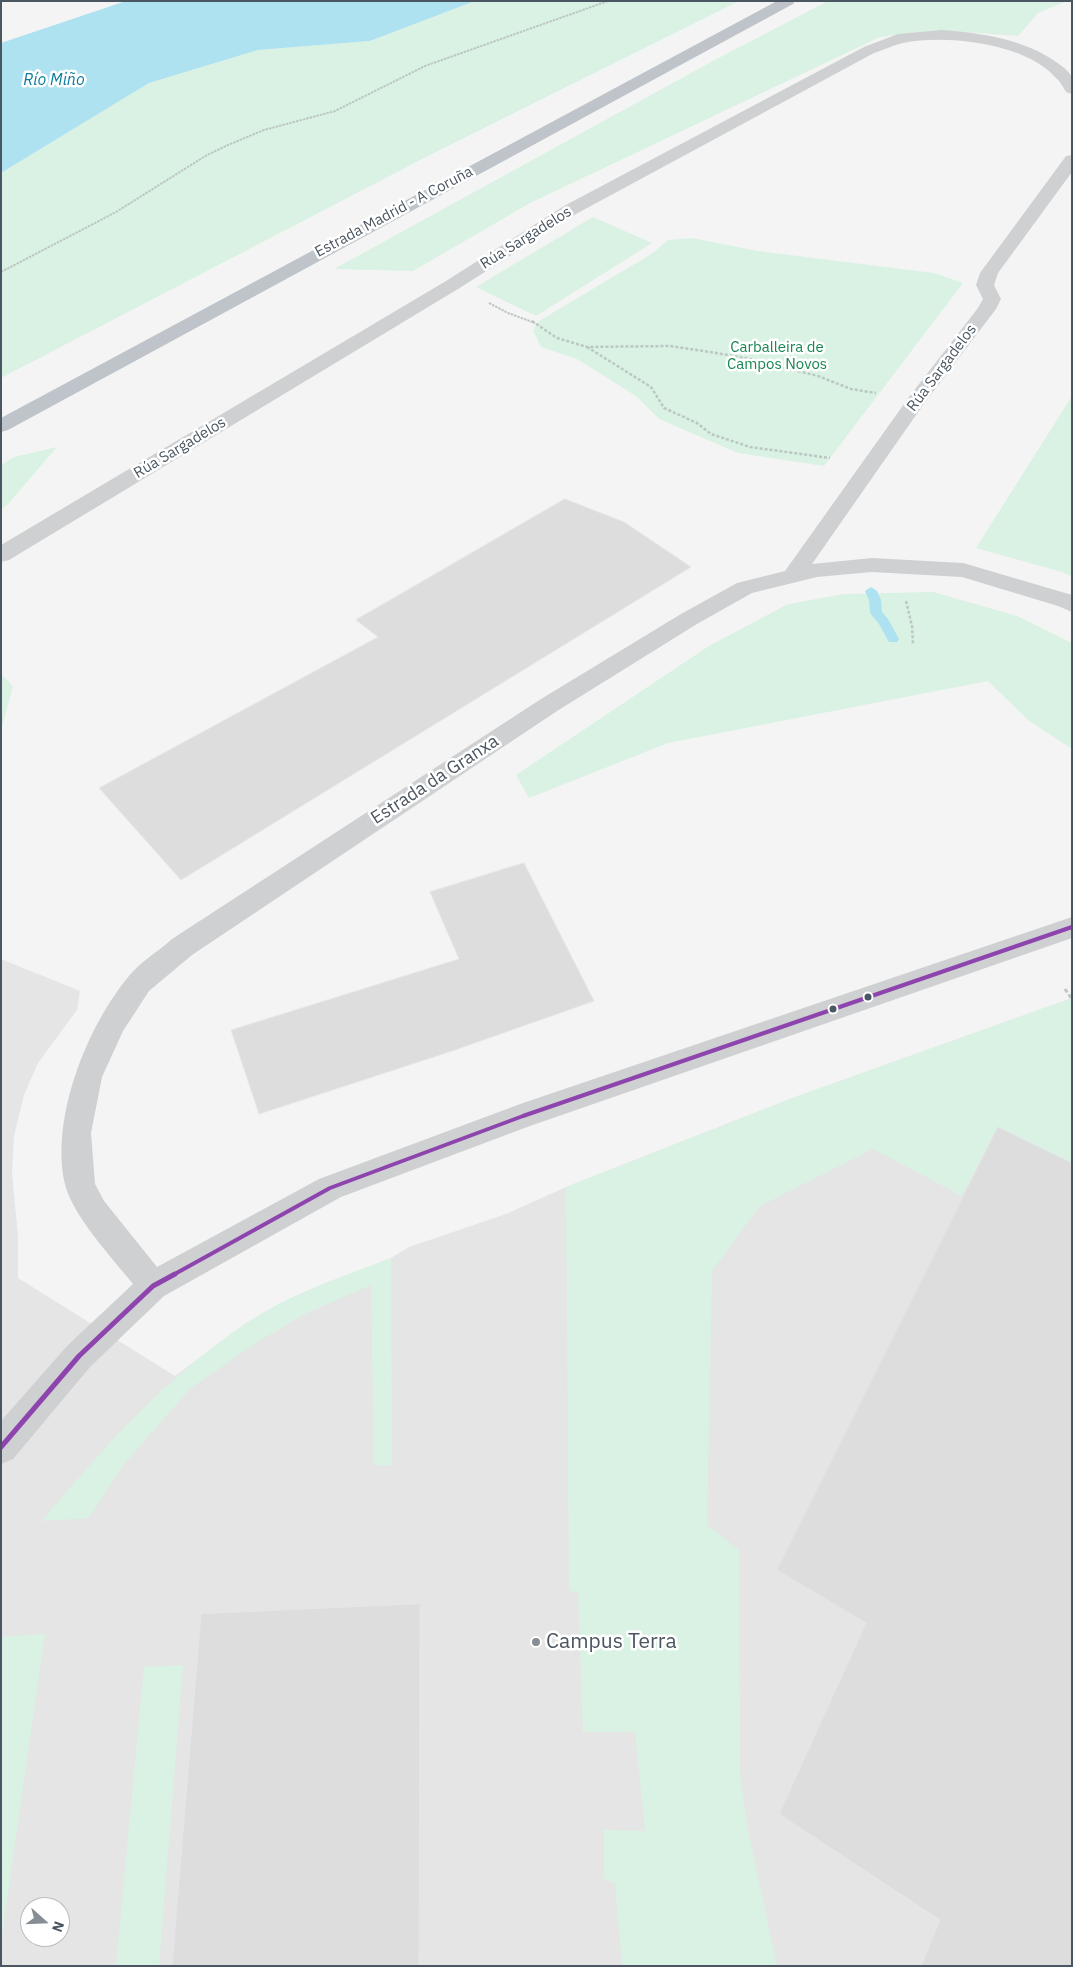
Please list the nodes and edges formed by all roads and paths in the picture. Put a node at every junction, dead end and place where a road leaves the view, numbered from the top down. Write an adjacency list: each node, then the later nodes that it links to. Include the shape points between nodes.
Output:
1 (608, 1): 5 (path, via 425,66 334,111 264,130 228,144 116,212)
2 (788, 1): 9 (highway, Estrada Madrid - A Coruña)
3 (1072, 88): 11 (street, Rúa Sargadelos, via 1067,78 1052,64 993,40 934,36 899,39 869,50 570,210 452,285)
4 (1072, 160): 12 (street, Rúa Sargadelos, via 989,273 985,285 992,299 987,309 916,401)
5 (1, 272)
6 (508, 313): 7 (path, via 534,322 557,338)
7 (587, 347): 8 (path, via 670,346 716,353 818,376 851,389); 10 (path, via 651,387 664,408 697,423 711,434 750,447)
8 (879, 394)
9 (1, 426)
10 (830, 458)
11 (1, 555)
12 (793, 575): 14 (street, Estrada da Granxa, via 872,565 963,570); 19 (street, Estrada da Granxa, via 745,588 549,705 182,947 139,983 112,1025 88,1077 76,1134 80,1185 92,1210)
13 (905, 595): 15 (path)
14 (1072, 605)
15 (913, 645)
16 (1072, 927): 19 (street, via 523,1116 330,1188)
17 (1065, 989): 18 (path)
18 (1072, 999)
19 (153, 1286): 20 (street, via 79,1356)
20 (1, 1447)

